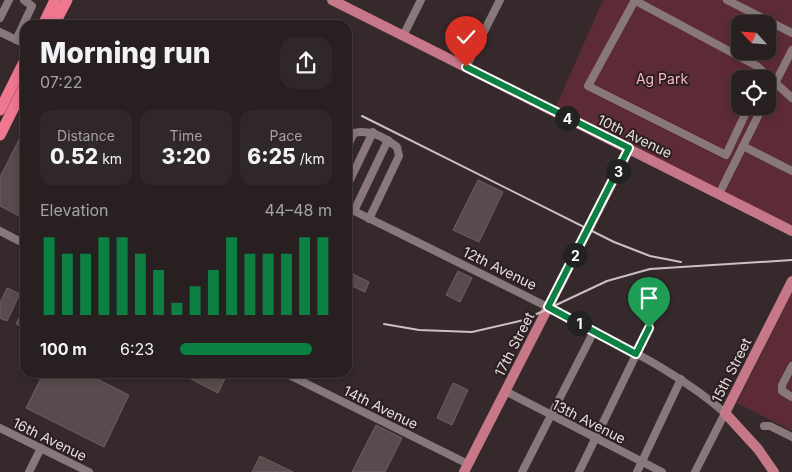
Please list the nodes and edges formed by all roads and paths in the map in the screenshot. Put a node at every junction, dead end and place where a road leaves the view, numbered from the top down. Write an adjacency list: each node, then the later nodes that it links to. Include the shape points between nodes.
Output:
1 (9, 0): 10 (street)
2 (24, 0): 11 (street, via 32,6)
3 (55, 0): 12 (highway)
4 (67, 0): 13 (highway)
5 (332, 0): 17 (main road, 10th Avenue)
6 (421, 0): 17 (street)
7 (500, 0): 21 (street)
8 (634, 0): 22 (street); 30 (street, via 588,86 726,155)
9 (727, 0): 16 (street)
10 (0, 18)
11 (25, 20)
12 (45, 20)
13 (57, 20)
14 (0, 32): 18 (street)
15 (20, 32): 18 (street)
16 (792, 33)
17 (403, 36): 21 (main road, 10th Avenue)
18 (16, 40): 19 (street)
19 (20, 42)
20 (792, 50): 24 (street)
21 (466, 67): 37 (main road, 10th Avenue)
22 (762, 70)
23 (20, 73): 29 (highway)
24 (776, 80)
25 (20, 83): 29 (highway)
26 (776, 83): 28 (street)
27 (20, 92): 29 (highway)
28 (792, 98)
29 (6, 111): 33 (highway)
30 (745, 115)
31 (758, 115): 36 (street)
32 (373, 132): 34 (street, via 354,133); 35 (street); 39 (street)
33 (0, 135)
34 (352, 137)
35 (388, 140): 41 (street); 43 (street, via 397,147 399,156)
36 (743, 146): 38 (street); 40 (street)
37 (629, 148): 40 (main road, 10th Avenue); 48 (main road, 17th Street)
38 (792, 171)
39 (352, 176)
40 (719, 194): 44 (main road, 10th Avenue)
41 (352, 208)
42 (352, 210): 43 (street, 12th Avenue)
43 (369, 218): 48 (street, 12th Avenue)
44 (792, 230)
45 (0, 231): 46 (street)
46 (20, 241)
47 (792, 281): 57 (main road, 15th Street)
48 (548, 307): 50 (street, 12th Avenue); 55 (main road, 17th Street)
49 (651, 313): 51 (street, via 649,328)
50 (594, 331): 51 (street, 12th Avenue); 58 (street)
51 (636, 354): 54 (street, 12th Avenue); 62 (street)
52 (792, 366): 56 (street, via 782,385 782,391)
53 (294, 378): 65 (street, 14th Avenue)
54 (681, 379): 57 (street, 12th Avenue); 64 (street)
55 (505, 391): 58 (street, 13th Avenue); 65 (main road, 17th Street)
56 (792, 397)
57 (725, 413): 72 (street, 15th Street); 73 (main road, 12th Avenue, via 758,448)
58 (551, 415): 62 (street, 13th Avenue); 68 (street)
59 (764, 426): 61 (street)
60 (0, 428): 63 (street, 16th Avenue)
61 (792, 437)
62 (596, 438): 64 (street, 13th Avenue); 69 (street)
63 (41, 448): 66 (street); 67 (street, 16th Avenue)
64 (642, 462): 70 (street); 71 (street, 13th Avenue)
65 (466, 468)
66 (29, 472)
67 (89, 472)
68 (522, 472)
69 (579, 472)
70 (637, 472)
71 (662, 472)
72 (696, 472)
73 (774, 472)

